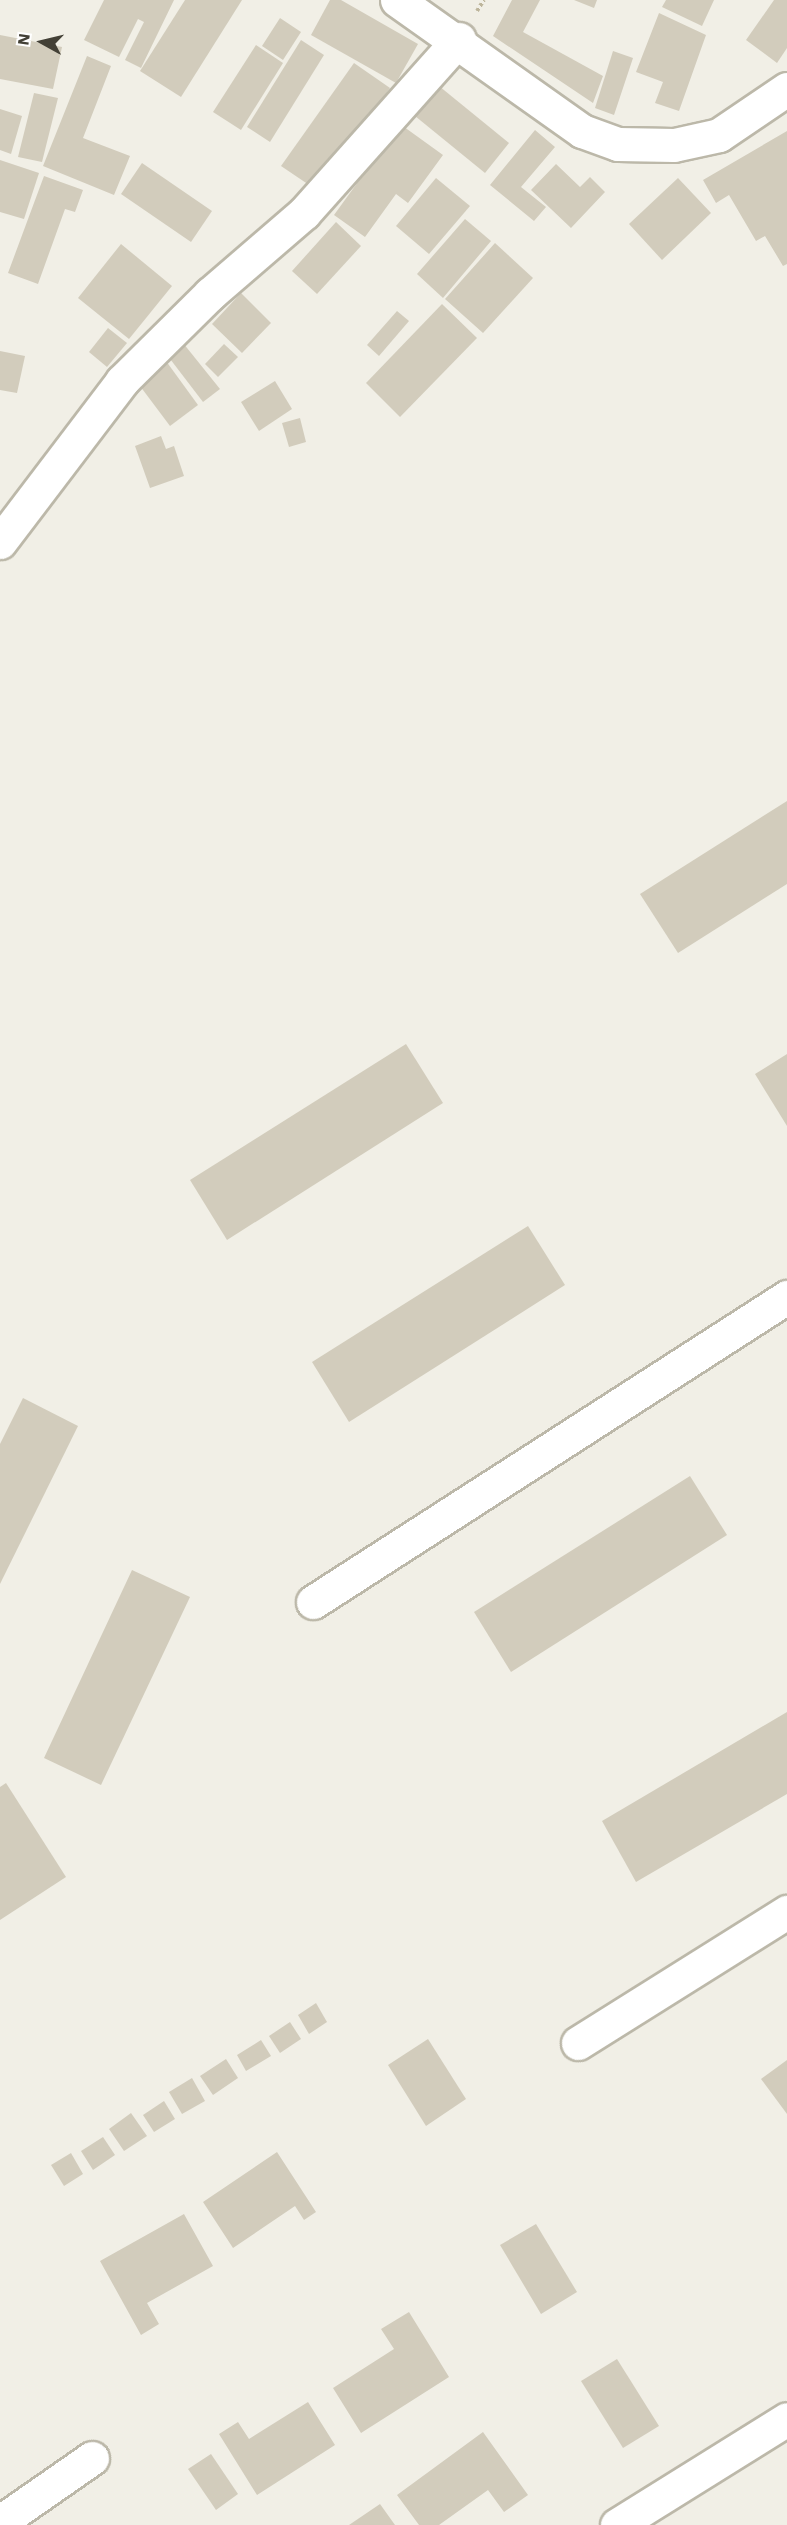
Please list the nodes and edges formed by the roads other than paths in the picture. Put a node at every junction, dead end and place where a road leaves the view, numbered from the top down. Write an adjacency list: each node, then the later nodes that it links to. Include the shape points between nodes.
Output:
1 (397, 0): 2 (street)
2 (459, 39): 3 (street, via 582,131 618,144 674,145 719,135); 4 (street, via 304,213 210,294 122,381)
3 (787, 89)
4 (0, 542)
5 (787, 1298): 6 (street)
6 (313, 1602)
7 (787, 1912): 8 (street)
8 (578, 2043)
9 (787, 2419): 12 (street)
10 (92, 2458): 11 (street)
11 (0, 2522)
12 (617, 2525)

